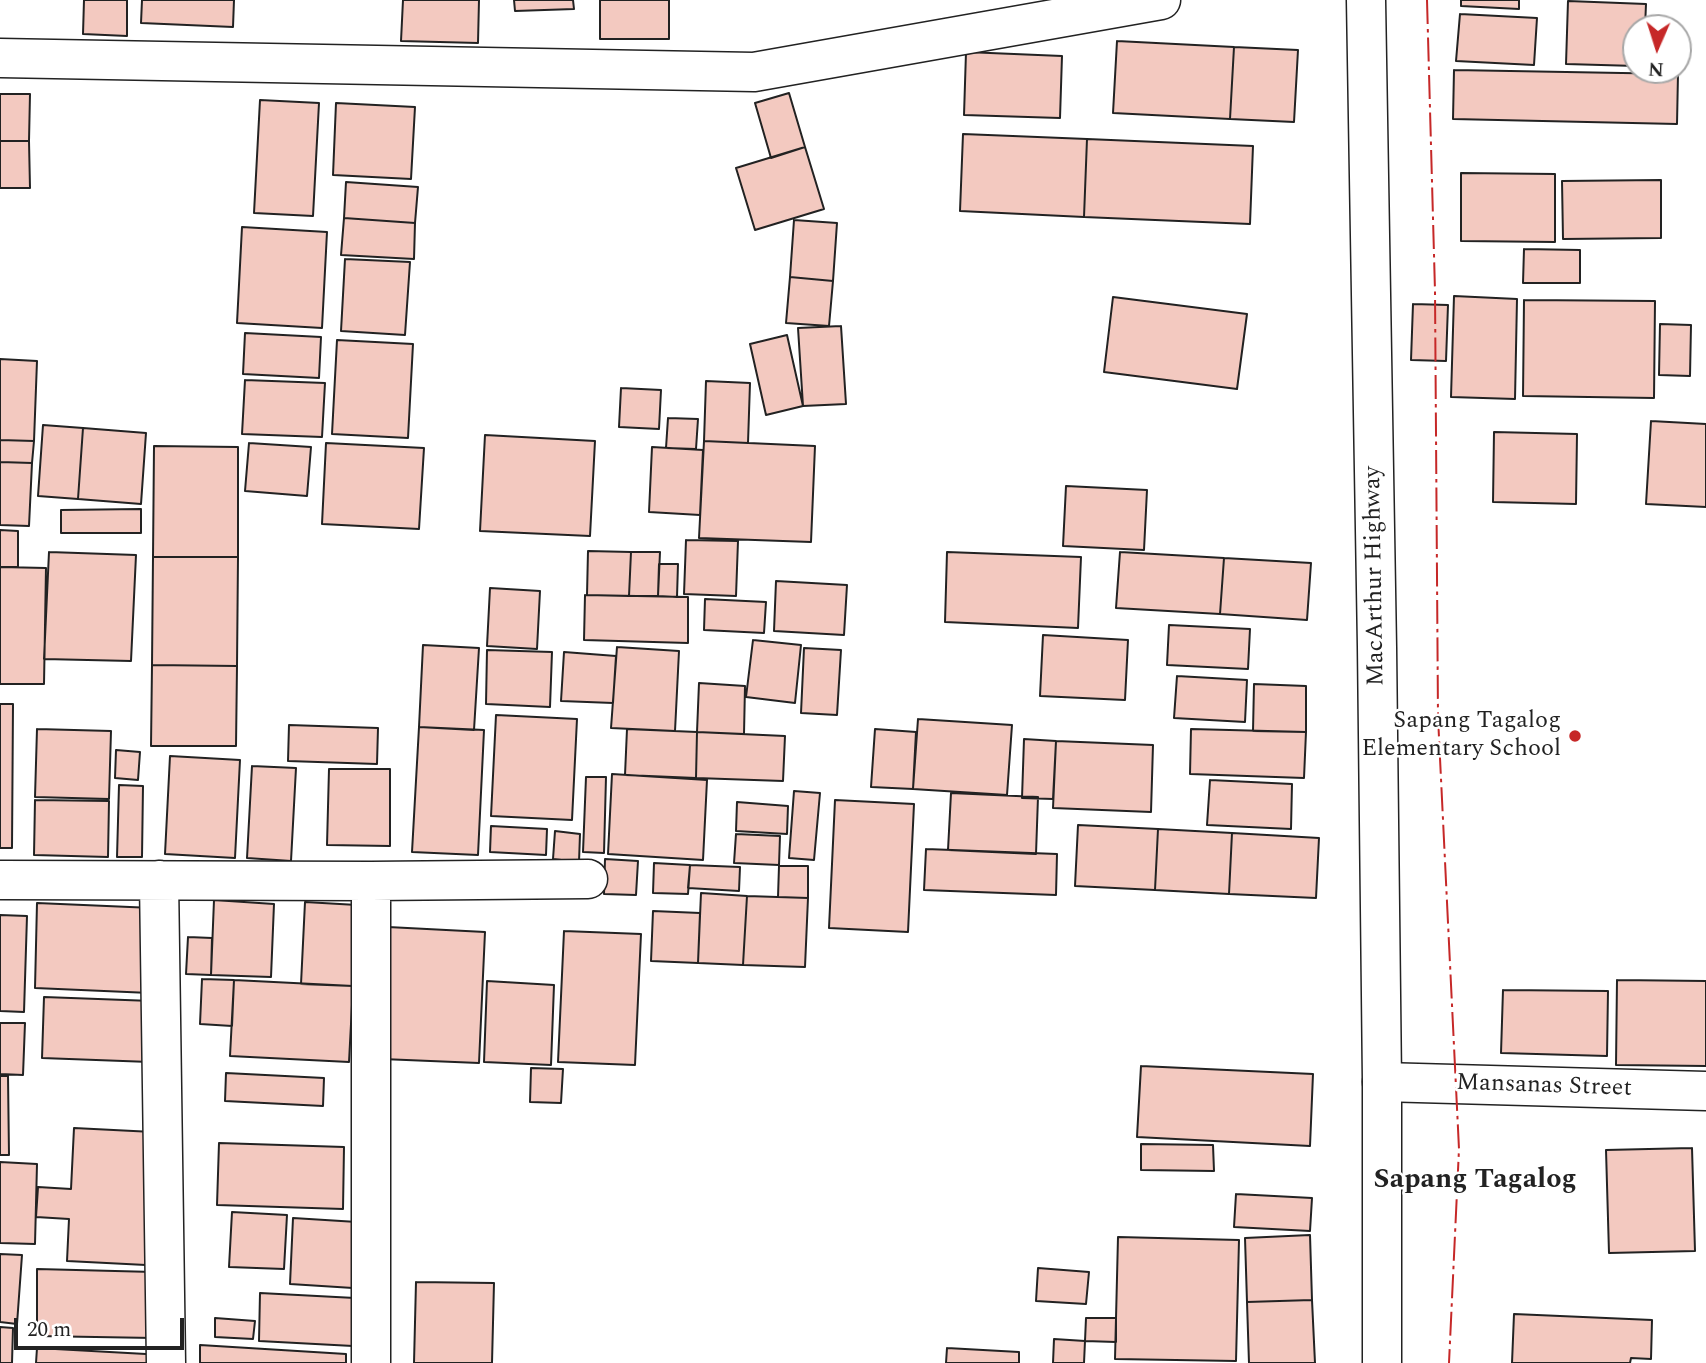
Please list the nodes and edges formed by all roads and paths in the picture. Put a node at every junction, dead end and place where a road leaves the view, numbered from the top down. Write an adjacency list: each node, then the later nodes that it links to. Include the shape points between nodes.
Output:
1 (1161, 0): 3 (main road, via 754,72)
2 (1366, 0): 8 (main road, MacArthur Highway)
3 (0, 58)
4 (588, 879): 7 (main road)
5 (0, 880): 6 (main road)
6 (159, 880): 7 (main road); 10 (main road)
7 (371, 881): 11 (main road)
8 (1382, 1082): 9 (main road, Mansanas Street); 12 (main road, MacArthur Highway)
9 (1706, 1091)
10 (166, 1363)
11 (371, 1363)
12 (1382, 1363)

